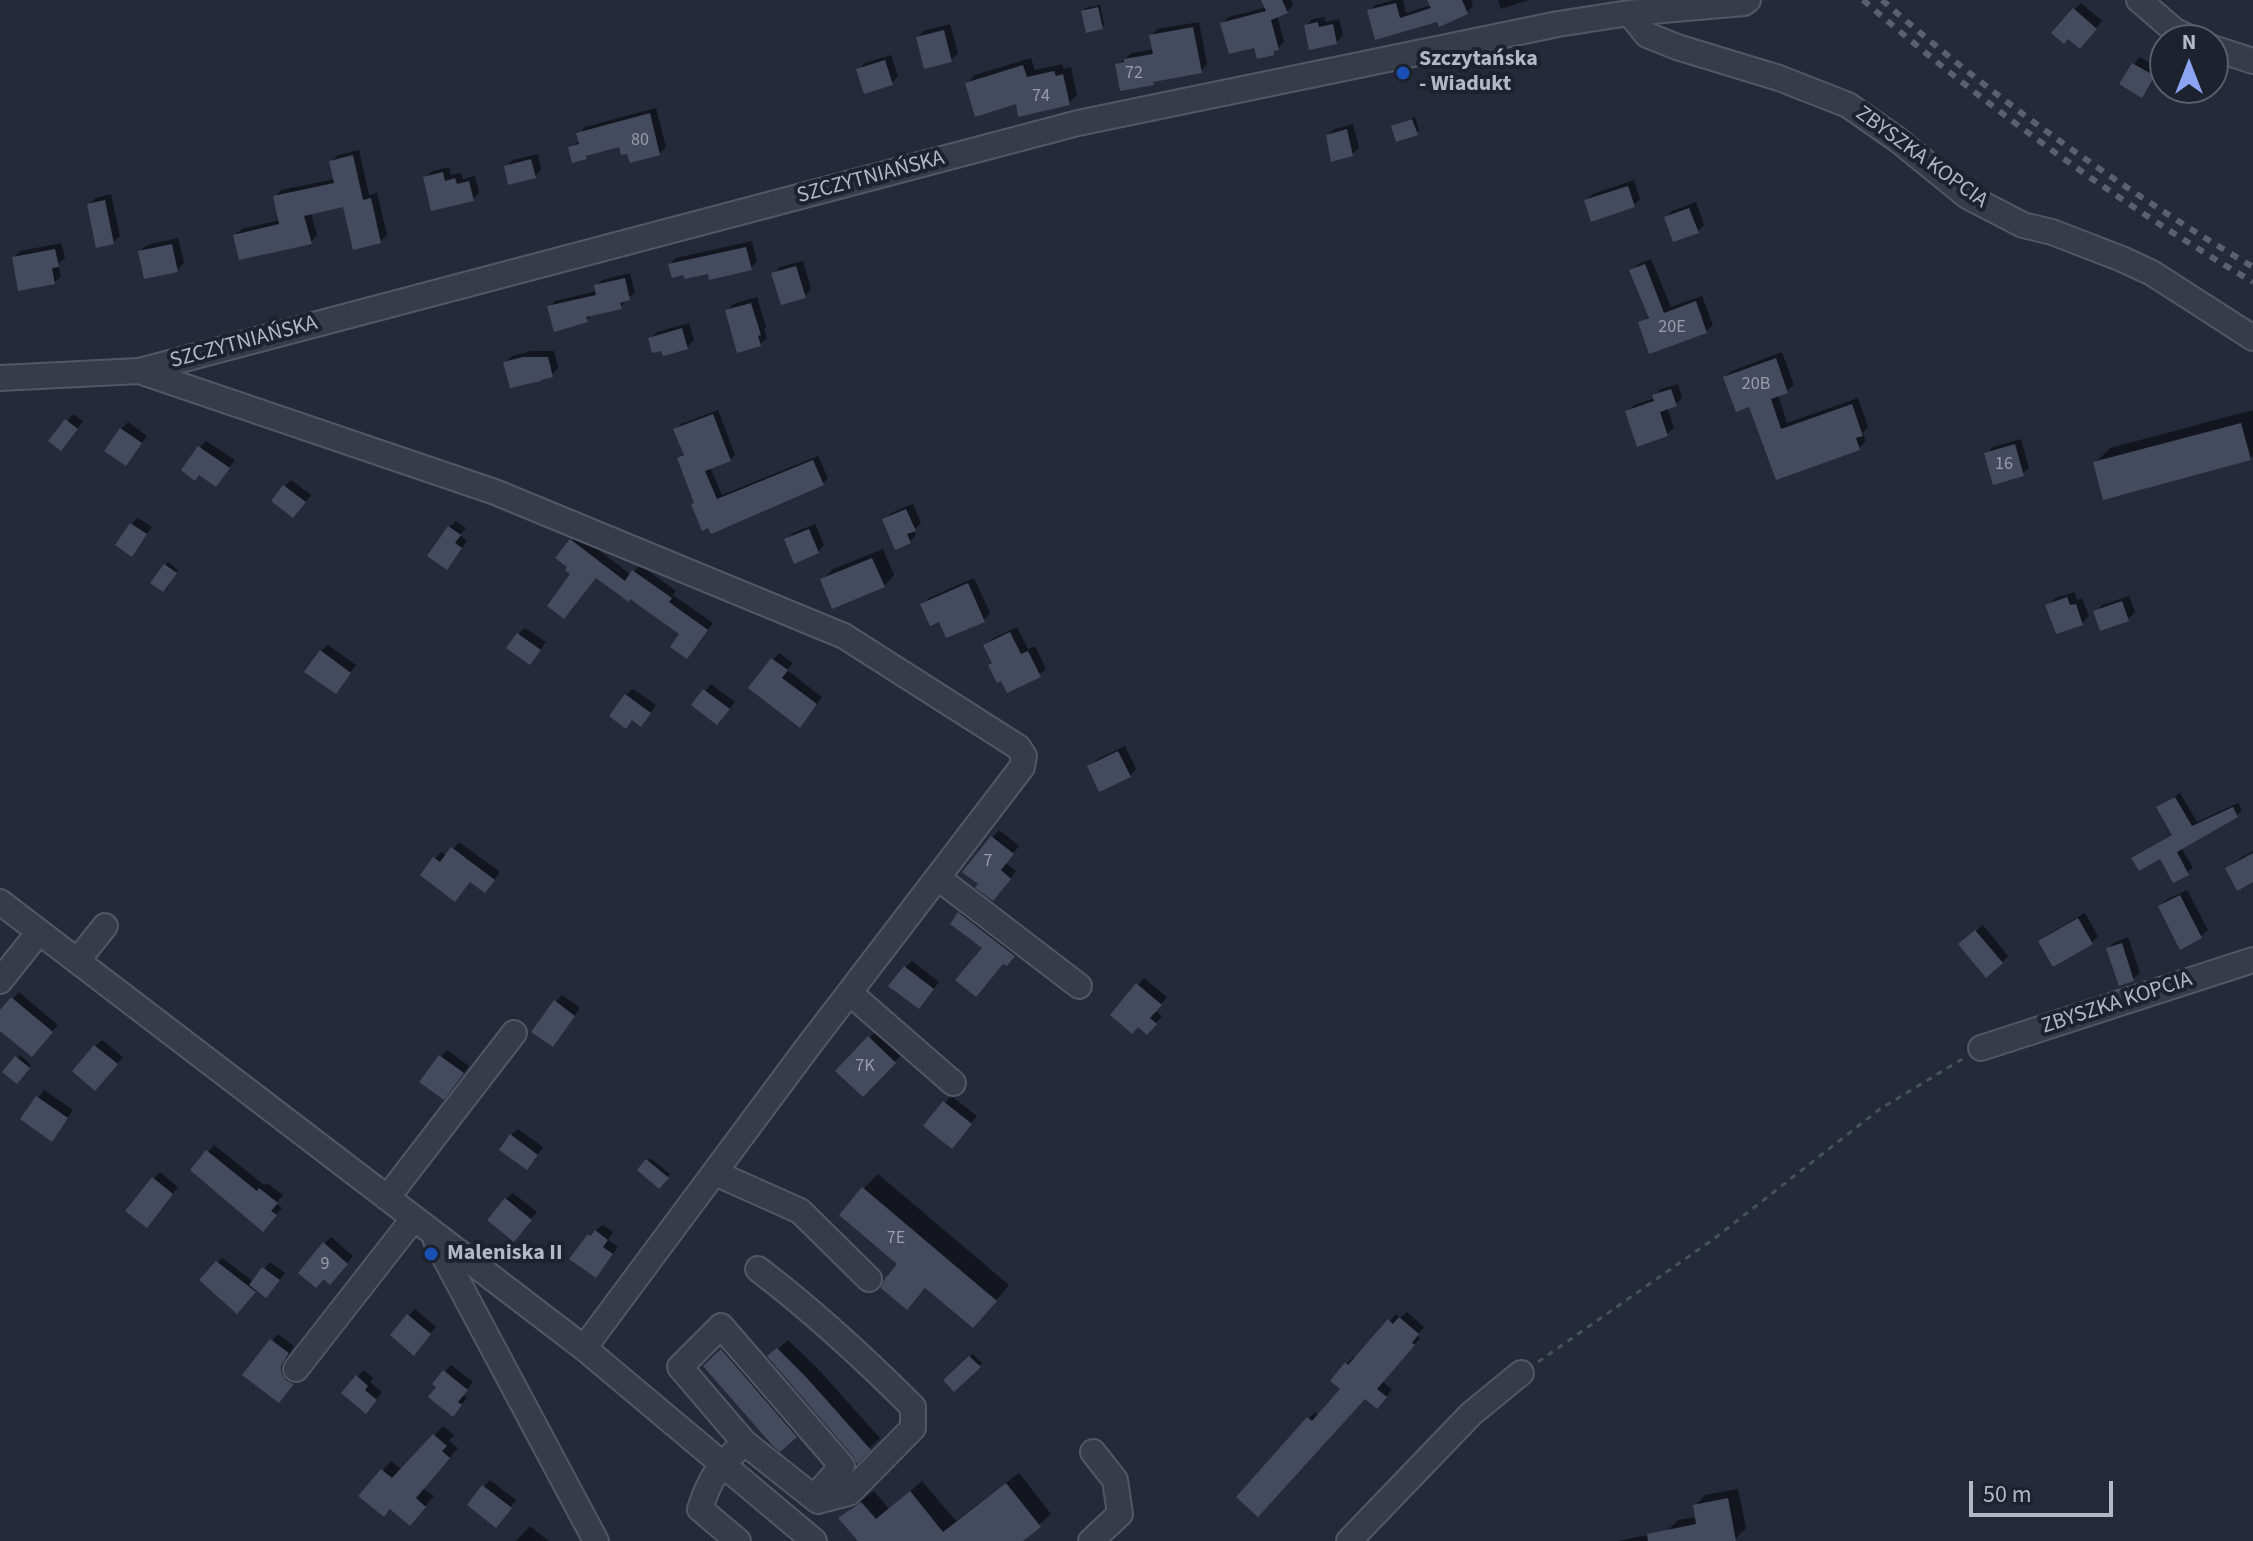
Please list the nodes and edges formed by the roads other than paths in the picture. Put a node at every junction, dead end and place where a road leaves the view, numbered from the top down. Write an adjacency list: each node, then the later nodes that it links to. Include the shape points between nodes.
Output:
1 (1748, 0): 3 (street, SZCZYTNIAŃSKA)
2 (2139, 0): 5 (street)
3 (1708, 3): 4 (street, SZCZYTNIAŃSKA)
4 (1629, 13): 8 (street, ZBYSZKA KOPCIA, via 1647,35 1848,105 1967,196 2023,225 2152,273); 9 (street, SZCZYTNIAŃSKA, via 1078,123)
5 (2167, 24)
6 (2229, 53): 7 (street)
7 (2253, 61)
8 (2253, 338)
9 (139, 371): 10 (street, SZCZYTNIAŃSKA); 11 (street, via 495,492 844,636 1018,747 1024,756 1022,767)
10 (0, 378)
11 (938, 878): 18 (street); 19 (street)
12 (0, 902): 14 (street)
13 (105, 926): 16 (street)
14 (39, 932): 16 (street); 17 (street)
15 (2253, 960): 21 (street, ZBYSZKA KOPCIA)
16 (77, 961): 24 (street)
17 (0, 981)
18 (1079, 986)
19 (851, 994): 22 (street); 23 (street)
20 (514, 1033): 24 (street)
21 (1981, 1048)
22 (953, 1083)
23 (715, 1173): 27 (street, via 800,1211); 28 (street)
24 (387, 1198): 25 (street)
25 (423, 1225): 28 (street); 29 (street); 36 (street)
26 (758, 1269): 34 (street, via 913,1407 913,1428 849,1493)
27 (869, 1279)
28 (584, 1348): 33 (street)
29 (296, 1369)
30 (1521, 1373): 39 (street, via 1471,1414)
31 (745, 1443): 33 (street); 34 (street); 34 (street, via 680,1367 721,1326 842,1466)
32 (1093, 1452): 38 (street, via 1115,1480 1120,1514)
33 (721, 1463): 35 (street); 37 (street, via 700,1509)
34 (822, 1498): 35 (street)
35 (807, 1539)
36 (596, 1541)
37 (738, 1541)
38 (1091, 1541)
39 (1349, 1541)

